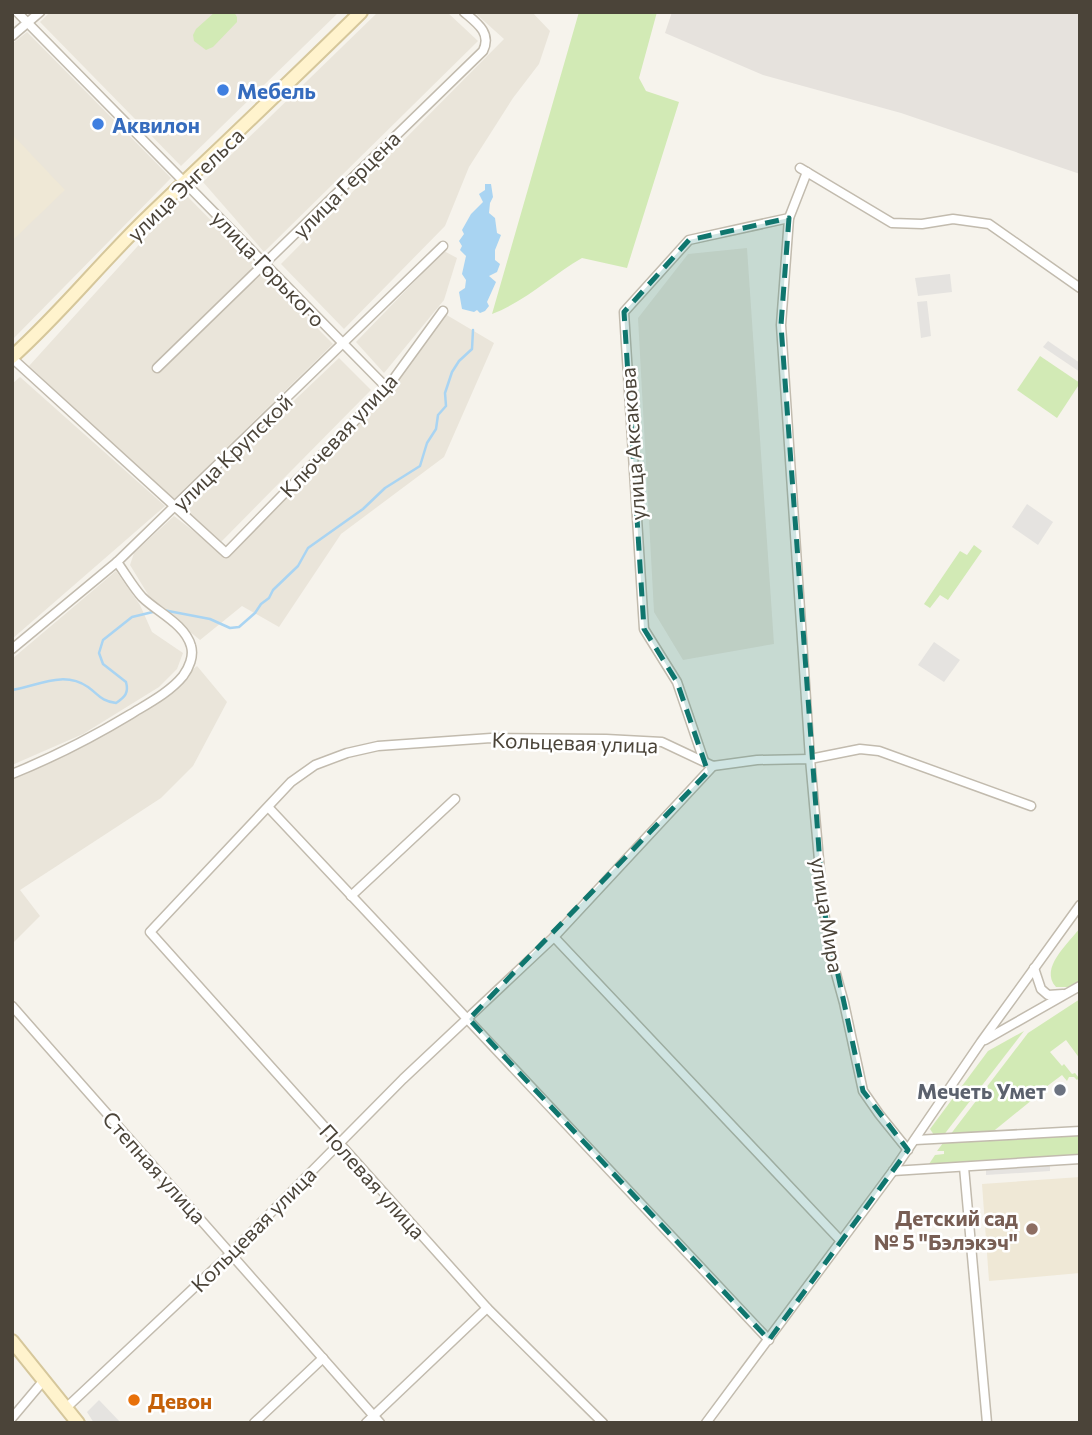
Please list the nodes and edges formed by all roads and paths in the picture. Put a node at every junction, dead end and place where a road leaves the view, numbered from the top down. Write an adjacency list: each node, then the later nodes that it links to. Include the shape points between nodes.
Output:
1 (17, 12): 5 (street, улица Горького)
2 (40, 12): 5 (street)
3 (361, 12): 7 (street, улица Энгельса)
4 (464, 12): 10 (street, улица Герцена, via 486,36 475,59)
5 (29, 23): 6 (street); 7 (street, улица Горького)
6 (12, 36)
7 (186, 183): 10 (street, улица Горького); 14 (street, улица Энгельса)
8 (789, 218): 11 (street, via 803,170 892,223 953,219 989,224); 20 (street, via 781,325); 21 (street, улица Аксакова, via 689,240 624,312 644,629 677,682)
9 (443, 246): 13 (street, улица Крупской)
10 (264, 265): 13 (street, улица Горького); 15 (street, улица Герцена)
11 (1080, 288)
12 (443, 311): 16 (street, Ключевая улица)
13 (344, 345): 16 (street, улица Горького); 17 (street, улица Крупской)
14 (12, 358): 17 (street)
15 (156, 368)
16 (387, 388): 17 (street, Ключевая улица, via 226,552)
17 (175, 506): 18 (street, улица Крупской)
18 (117, 562): 19 (street, улица Крупской); 23 (street, via 142,597 184,634 191,646 185,674 173,687 120,721)
19 (12, 649)
20 (810, 759): 22 (street); 25 (street, via 860,749 879,751); 40 (street, улица Мира, via 822,905 863,1091)
21 (704, 761): 22 (street, Кольцевая улица); 26 (street, Кольцевая улица, via 662,742 607,739 491,738 378,746 315,765 291,782)
22 (713, 766): 30 (street, Кольцевая улица)
23 (12, 774)
24 (455, 799): 27 (street)
25 (1031, 806)
26 (269, 808): 27 (street); 29 (street, Кольцевая улица)
27 (351, 896): 35 (street)
28 (1080, 905): 31 (street)
29 (150, 932): 39 (street, Полевая улица)
30 (554, 937): 35 (street, Кольцевая улица); 44 (street)
31 (1034, 968): 33 (street, via 1048,995); 36 (street)
32 (1080, 986): 33 (street)
33 (1066, 994): 36 (street)
34 (12, 1006): 45 (street, Степная улица)
35 (469, 1019): 39 (street, Кольцевая улица); 47 (street)
36 (981, 1042): 38 (street)
37 (1080, 1131): 38 (street)
38 (915, 1140): 40 (street)
39 (339, 1143): 45 (street, Кольцевая улица); 46 (street, Полевая улица)
40 (908, 1150): 43 (street)
41 (1080, 1159): 42 (street)
42 (964, 1167): 43 (street); 60 (street)
43 (893, 1171): 44 (street)
44 (840, 1240): 47 (street)
45 (231, 1253): 49 (street, Степная улица); 51 (street, Кольцевая улица)
46 (487, 1308): 52 (street); 58 (street, Полевая улица)
47 (769, 1339): 59 (street)
48 (12, 1340): 50 (street)
49 (323, 1359): 52 (street, Степная улица); 55 (street)
50 (44, 1380): 51 (street); 53 (street)
51 (66, 1408): 54 (street)
52 (373, 1415): 56 (street); 57 (street, Степная улица)
53 (12, 1418)
54 (78, 1423)
55 (254, 1423)
56 (366, 1423)
57 (380, 1423)
58 (603, 1423)
59 (706, 1423)
60 (987, 1423)

